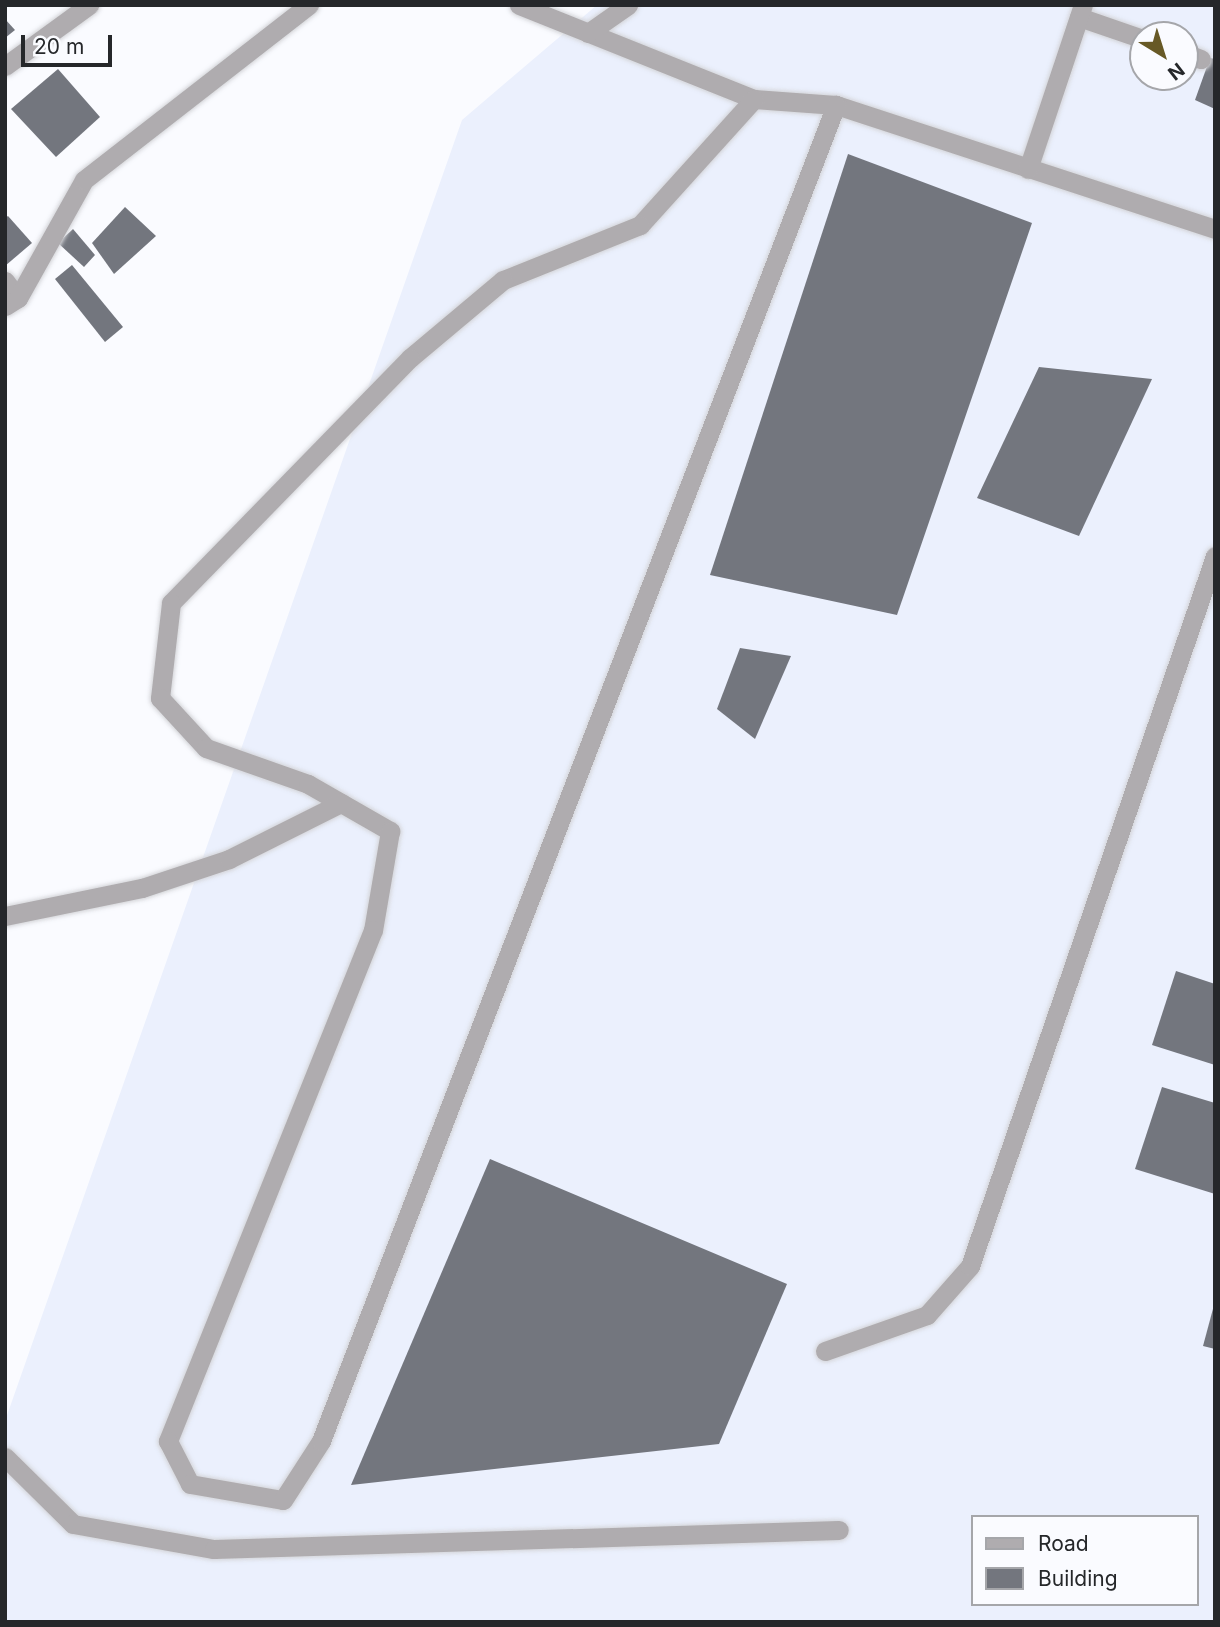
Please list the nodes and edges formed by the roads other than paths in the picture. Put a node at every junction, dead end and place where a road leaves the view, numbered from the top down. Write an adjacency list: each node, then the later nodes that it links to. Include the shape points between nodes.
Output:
1 (89, 5): 8 (street)
2 (309, 5): 14 (street, via 85,180)
3 (519, 5): 6 (street)
4 (628, 5): 6 (street)
5 (1081, 11): 7 (street); 11 (street)
6 (588, 33): 9 (street)
7 (1129, 33)
8 (5, 66)
9 (754, 99): 10 (street); 16 (street, via 640,225 503,280 410,358 171,603 160,698 206,748 308,784)
10 (836, 105): 11 (street); 16 (street, via 321,1441 283,1500 190,1483 167,1441 373,930 390,831)
11 (1028, 169): 12 (street)
12 (1215, 229)
13 (5, 281): 14 (street)
14 (12, 302)
15 (1215, 556): 18 (street, via 970,1266 927,1315)
16 (341, 803): 17 (street, via 229,859 142,888)
17 (5, 916)
18 (825, 1351)
19 (5, 1457): 20 (street, via 73,1524 214,1549)
20 (839, 1530)

